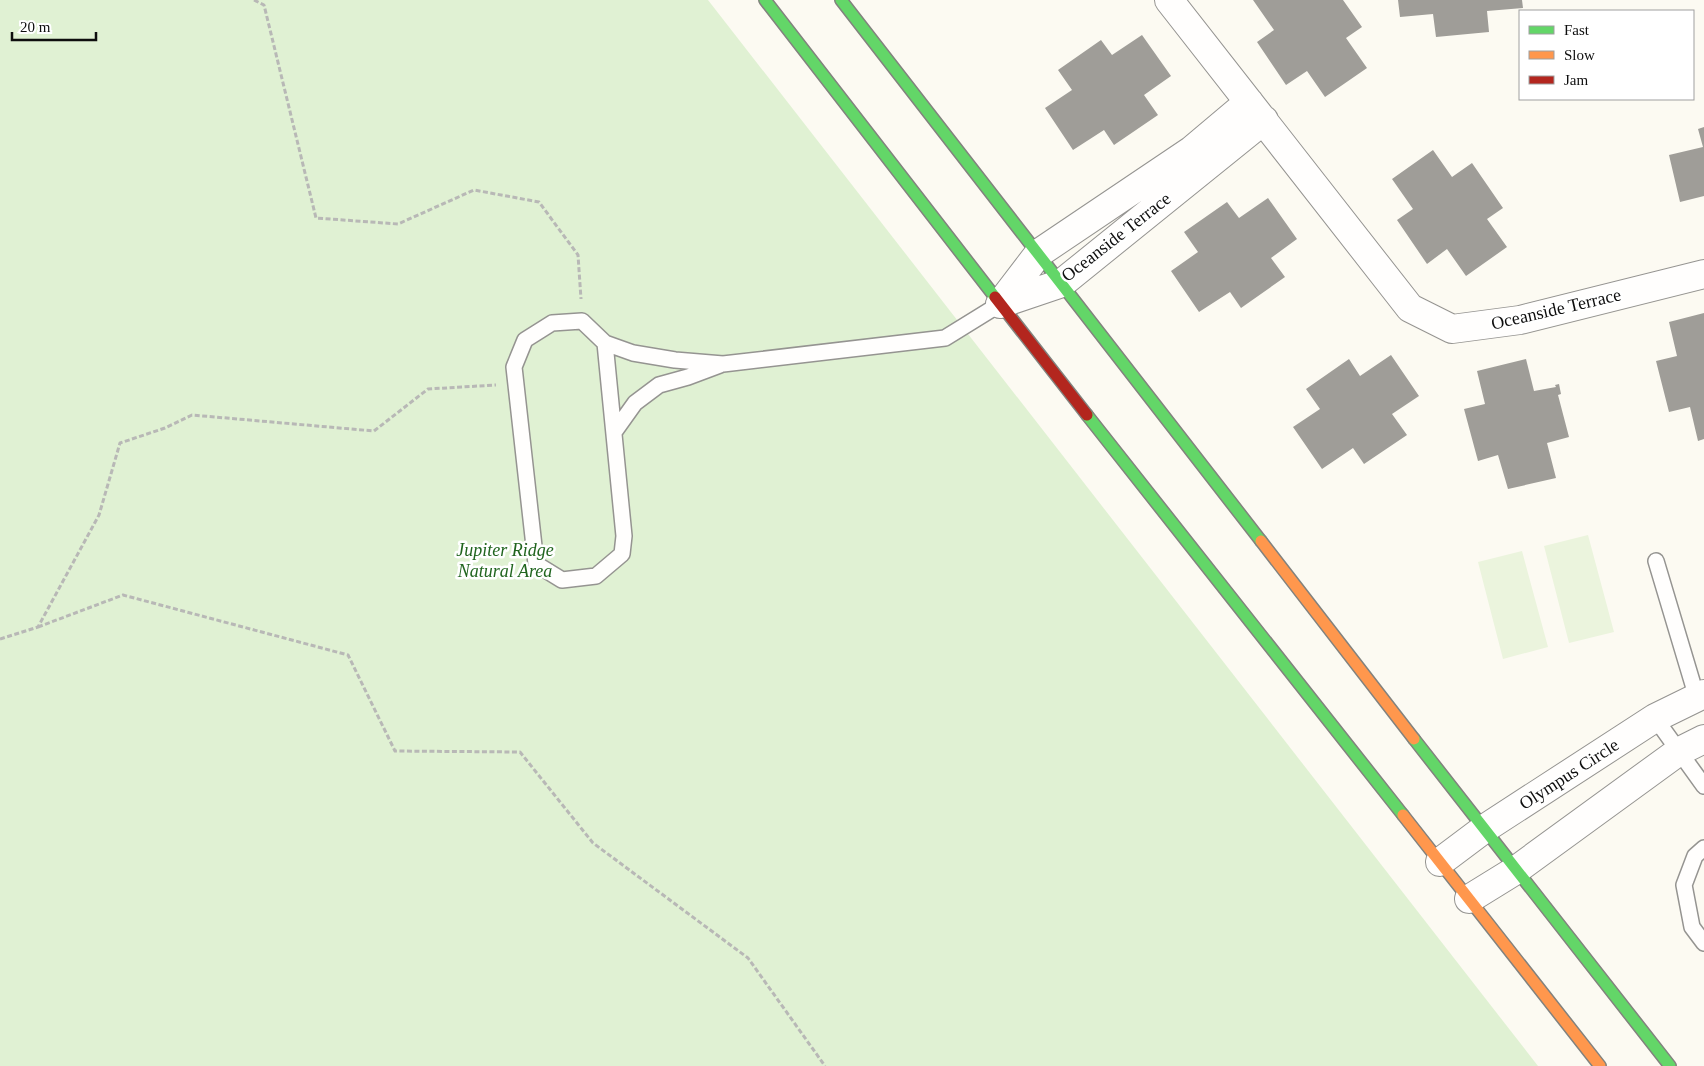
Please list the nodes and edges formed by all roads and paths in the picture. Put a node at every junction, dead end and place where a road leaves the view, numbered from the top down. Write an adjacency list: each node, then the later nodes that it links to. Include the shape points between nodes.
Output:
1 (254, 0): 10 (path, via 264,5 316,218 398,224 474,190 539,202 578,255)
2 (765, 0): 9 (main road)
3 (842, 0): 6 (main road)
4 (1169, 0): 5 (street, Oceanside Terrace)
5 (1257, 111): 6 (street, Oceanside Terrace, via 1192,150); 7 (street, Oceanside Terrace, via 1410,308 1452,330 1520,320); 8 (street, Oceanside Terrace)
6 (1039, 253): 8 (main road); 9 (street, Oceanside Terrace)
7 (1704, 274)
8 (1062, 283): 9 (street, Oceanside Terrace); 23 (main road)
9 (1000, 304): 12 (lane, via 945,338); 25 (main road)
10 (582, 321): 11 (lane); 13 (lane, via 552,322 525,340 514,367)
11 (605, 342): 12 (lane, via 633,353); 14 (lane)
12 (723, 364): 14 (lane, via 659,385 635,403)
13 (516, 384): 14 (lane, via 536,564 562,580 596,576 622,554 624,536); 16 (path, via 428,389 374,431 192,415 166,428 120,443 99,515)
14 (615, 431)
15 (1656, 561): 18 (lane)
16 (38, 627): 17 (path); 29 (path, via 123,596 348,655 395,751 520,752 593,843 748,958)
17 (0, 639)
18 (1701, 696): 19 (street, Olympus Circle)
19 (1654, 718): 21 (lane); 23 (street, Olympus Circle)
20 (1704, 739): 21 (street)
21 (1678, 752): 22 (lane); 26 (street)
22 (1704, 786)
23 (1484, 829): 25 (street, Olympus Circle); 26 (main road)
24 (1704, 848): 28 (lane, via 1694,856 1684,885 1692,927)
25 (1440, 862): 27 (main road)
26 (1516, 870): 27 (street); 31 (main road)
27 (1470, 899): 30 (main road)
28 (1704, 943)
29 (825, 1066)
30 (1600, 1066)
31 (1670, 1066)

